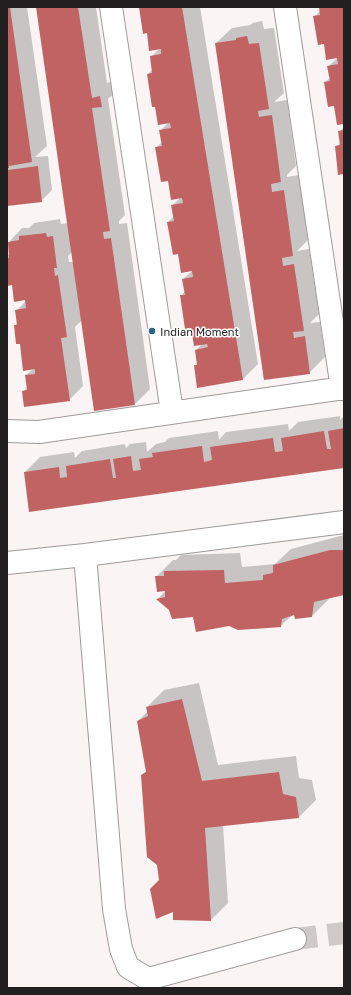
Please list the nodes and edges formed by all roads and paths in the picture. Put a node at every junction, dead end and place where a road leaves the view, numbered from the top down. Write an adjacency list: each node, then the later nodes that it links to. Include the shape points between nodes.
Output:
1 (111, 7): 4 (street)
2 (285, 7): 3 (street)
3 (343, 388): 4 (street)
4 (172, 412): 5 (street, via 39,432)
5 (7, 431)
6 (344, 522): 7 (street)
7 (85, 556): 8 (street); 9 (street, via 114,908 121,949 128,967 148,978)
8 (7, 563)
9 (295, 939)

